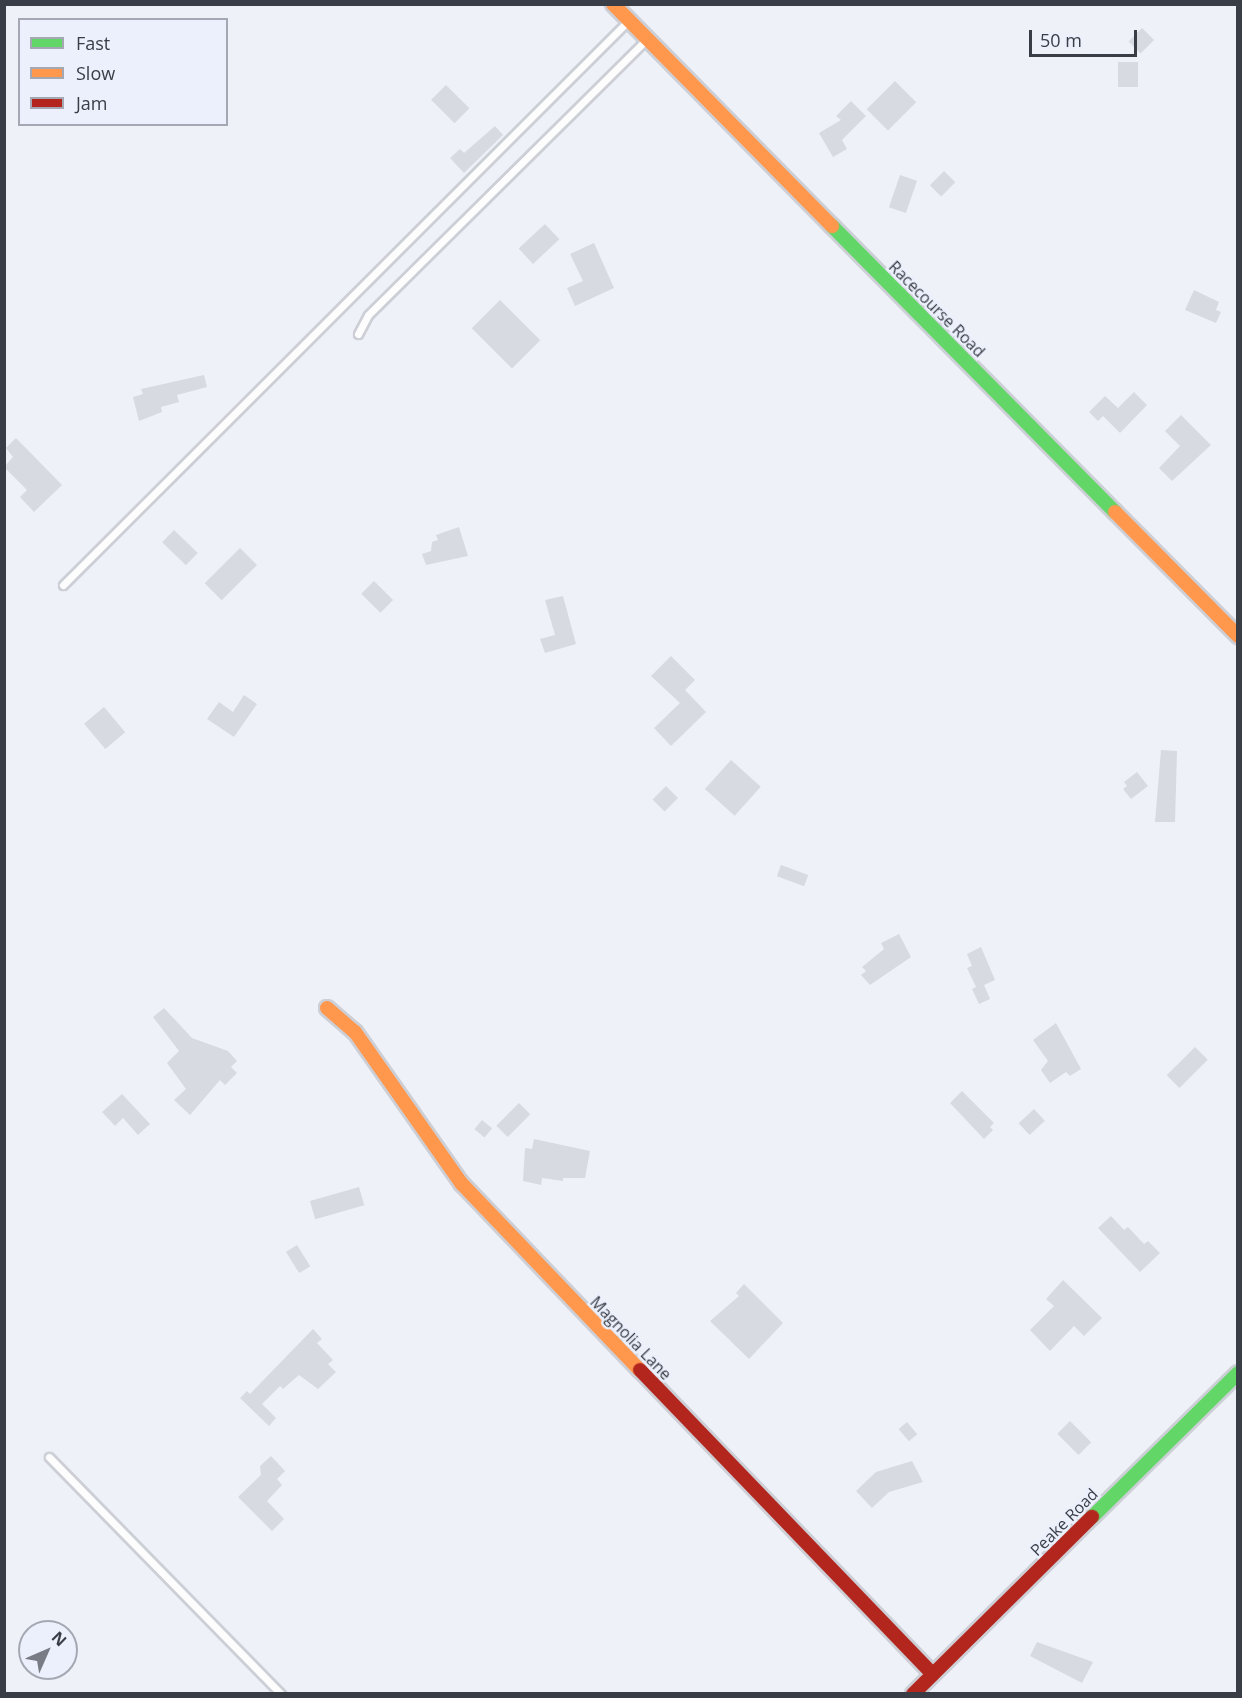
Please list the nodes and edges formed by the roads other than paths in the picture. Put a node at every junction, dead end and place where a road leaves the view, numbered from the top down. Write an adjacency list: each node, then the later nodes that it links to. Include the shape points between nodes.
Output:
1 (613, 4): 2 (street, Racecourse Road)
2 (629, 20): 3 (street, Racecourse Road); 5 (lane)
3 (647, 39): 4 (lane, via 368,315); 6 (street, Racecourse Road)
4 (358, 334)
5 (63, 585)
6 (1238, 636)
7 (327, 1008): 10 (street, Magnolia Lane, via 355,1032 462,1184)
8 (1238, 1373): 10 (street, Peake Road)
9 (50, 1457): 11 (lane)
10 (933, 1674): 12 (street, Peake Road)
11 (281, 1694)
12 (914, 1694)

